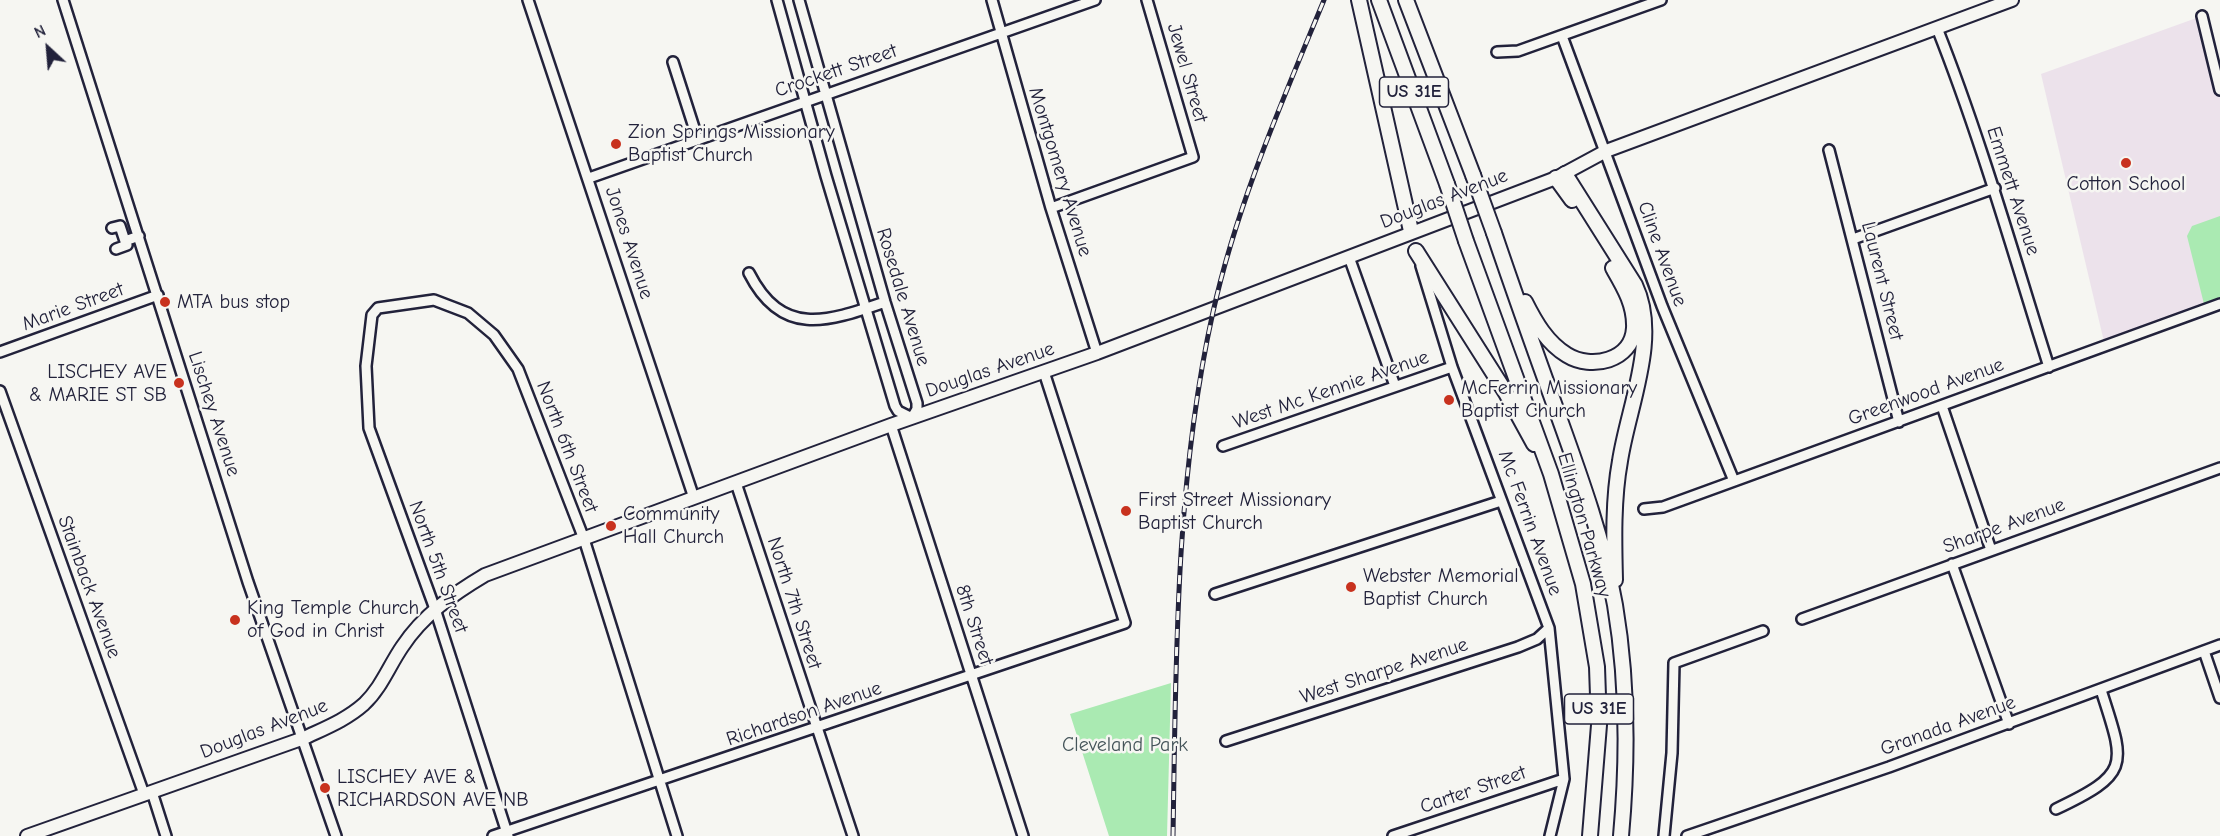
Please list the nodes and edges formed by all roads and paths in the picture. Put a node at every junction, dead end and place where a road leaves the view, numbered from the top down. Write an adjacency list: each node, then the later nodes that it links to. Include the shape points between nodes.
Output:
1 (63, 0): 31 (street, Lischey Avenue)
2 (528, 0): 26 (street, Jones Avenue)
3 (777, 0): 21 (street, Rosedale Avenue)
4 (799, 0): 20 (street, Rosedale Avenue)
5 (992, 0): 15 (street, Montgomery Avenue)
6 (1095, 0): 15 (street, Crockett Street)
7 (1147, 0): 28 (street, Jewel Street, via 1193,157)
8 (1359, 0): 30 (highway)
9 (1379, 0): 57 (highway, Ellington Parkway / US 31E, bridge)
10 (1406, 0): 37 (highway, Ellington Parkway / US 31E, bridge)
11 (1661, 0): 16 (street)
12 (2012, 0): 14 (main road, Douglas Avenue)
13 (2202, 16): 19 (street)
14 (1937, 28): 24 (main road, Douglas Avenue); 27 (street, Emmett Avenue)
15 (1000, 34): 20 (street, Crockett Street); 28 (street, Montgomery Avenue)
16 (1562, 36): 17 (street, via 1518,51); 24 (street, Cline Avenue)
17 (1497, 52)
18 (673, 62): 22 (street)
19 (2220, 90)
20 (825, 94): 21 (street, Crockett Street); 40 (street, Rosedale Avenue)
21 (805, 101): 22 (street, Crockett Street); 43 (street, Rosedale Avenue)
22 (698, 140): 26 (street, Crockett Street)
23 (1829, 150): 33 (street, Laurent Street)
24 (1606, 152): 25 (main road, Douglas Avenue); 58 (street, Cline Avenue, via 1662,306)
25 (1560, 176): 30 (main road, Douglas Avenue); 37 (highway, via 1627,291 1634,330 1629,344 1608,361 1596,364 1567,356 1538,327); 67 (highway, via 1635,285 1643,317 1643,352 1619,462)
26 (589, 178): 60 (street, Jones Avenue)
27 (1995, 188): 33 (street); 47 (street, Emmett Avenue)
28 (1051, 208): 45 (street, Montgomery Avenue)
29 (112, 228): 32 (street, via 120,226)
30 (1411, 231): 35 (main road, Mc Ferrin Avenue); 36 (main road, Douglas Avenue)
31 (139, 236): 32 (street); 39 (street, Lischey Avenue)
32 (121, 238): 34 (street, via 127,245)
33 (1853, 239): 53 (street, Laurent Street)
34 (116, 249)
35 (1416, 251): 46 (street, Mc Ferrin Avenue); 57 (highway, via 1506,393)
36 (1349, 257): 45 (main road, Douglas Avenue); 49 (street)
37 (1503, 259): 67 (highway, Ellington Parkway / US 31E, via 1575,462)
38 (749, 273): 43 (street, via 764,299 797,319 818,321)
39 (158, 295): 44 (street, Marie Street); 79 (street, Lischey Avenue, via 252,591)
40 (885, 302): 43 (street); 52 (street, Rosedale Avenue, via 917,403)
41 (2220, 304): 47 (street, Greenwood Avenue)
42 (378, 308): 63 (street, North 6th Street, via 434,300 468,313 494,335 518,369); 68 (street, North 5th Street, via 372,315 366,366 369,428)
43 (866, 309): 52 (street, Rosedale Avenue, via 898,411)
44 (0, 352)
45 (1097, 353): 48 (main road, Douglas Avenue)
46 (1452, 367): 49 (street, West Mc Kennie Avenue); 61 (street, Mc Ferrin Avenue)
47 (2049, 367): 51 (street, Greenwood Avenue)
48 (1044, 372): 52 (main road, Douglas Avenue); 74 (street, Richardson Avenue, via 1125,623)
49 (1395, 386): 55 (street, West Mc Kennie Avenue)
50 (0, 392): 83 (street, Stainback Avenue)
51 (1942, 406): 53 (street, Greenwood Avenue); 64 (street)
52 (912, 418): 54 (main road, Douglas Avenue)
53 (1899, 422): 58 (street, Greenwood Avenue)
54 (891, 425): 59 (main road, Douglas Avenue); 74 (street, 8th Street)
55 (1223, 446)
56 (2220, 468): 64 (street, Sharpe Avenue)
57 (1551, 474): 95 (highway, Ellington Parkway / US 31E, via 1583,584 1597,667 1599,725)
58 (1734, 481): 62 (street, Greenwood Avenue, via 1663,507)
59 (736, 483): 60 (main road, Douglas Avenue); 78 (street, North 7th Street)
60 (694, 498): 63 (main road, Douglas Avenue)
61 (1501, 501): 66 (street); 70 (street, Mc Ferrin Avenue)
62 (1644, 509)
63 (584, 539): 68 (main road, Douglas Avenue, via 485,576); 82 (street, North 6th Street)
64 (1991, 550): 65 (street, Sharpe Avenue)
65 (1952, 564): 69 (street, Sharpe Avenue); 77 (street)
66 (1215, 594)
67 (1615, 603): 96 (highway, Ellington Parkway / US 31E, via 1626,712)
68 (435, 609): 79 (main road, Douglas Avenue, via 416,626 365,703 339,722); 85 (street, North 5th Street)
69 (1802, 619)
70 (1549, 628): 80 (street, West Sharpe Avenue, via 1537,639 1518,647); 81 (street, Mc Ferrin Avenue)
71 (1762, 631): 97 (street, via 1674,663)
72 (2220, 645): 73 (street, Granada Avenue)
73 (2204, 651): 75 (street, Granada Avenue); 76 (street)
74 (971, 675): 78 (street, Richardson Avenue); 92 (street, 8th Street)
75 (2101, 690): 77 (street, Granada Avenue); 84 (street, via 2117,737 2116,766 2096,790)
76 (2220, 698)
77 (2009, 724): 98 (street, Granada Avenue)
78 (816, 729): 82 (street, Richardson Avenue); 91 (street, North 7th Street)
79 (304, 738): 83 (main road, Douglas Avenue); 88 (street, Lischey Avenue)
80 (1226, 741)
81 (1564, 779): 93 (street, Carter Street); 94 (street, Mc Ferrin Avenue)
82 (661, 781): 85 (street, Richardson Avenue); 90 (street, North 6th Street)
83 (148, 793): 86 (main road, Douglas Avenue); 87 (street, Stainback Avenue)
84 (2056, 809)
85 (507, 834): 89 (street, Richardson Avenue)
86 (27, 836)
87 (166, 836)
88 (336, 836)
89 (493, 836)
90 (677, 836)
91 (853, 836)
92 (1023, 836)
93 (1393, 836)
94 (1550, 836)
95 (1590, 836)
96 (1621, 836)
97 (1665, 836)
98 (1687, 836)

